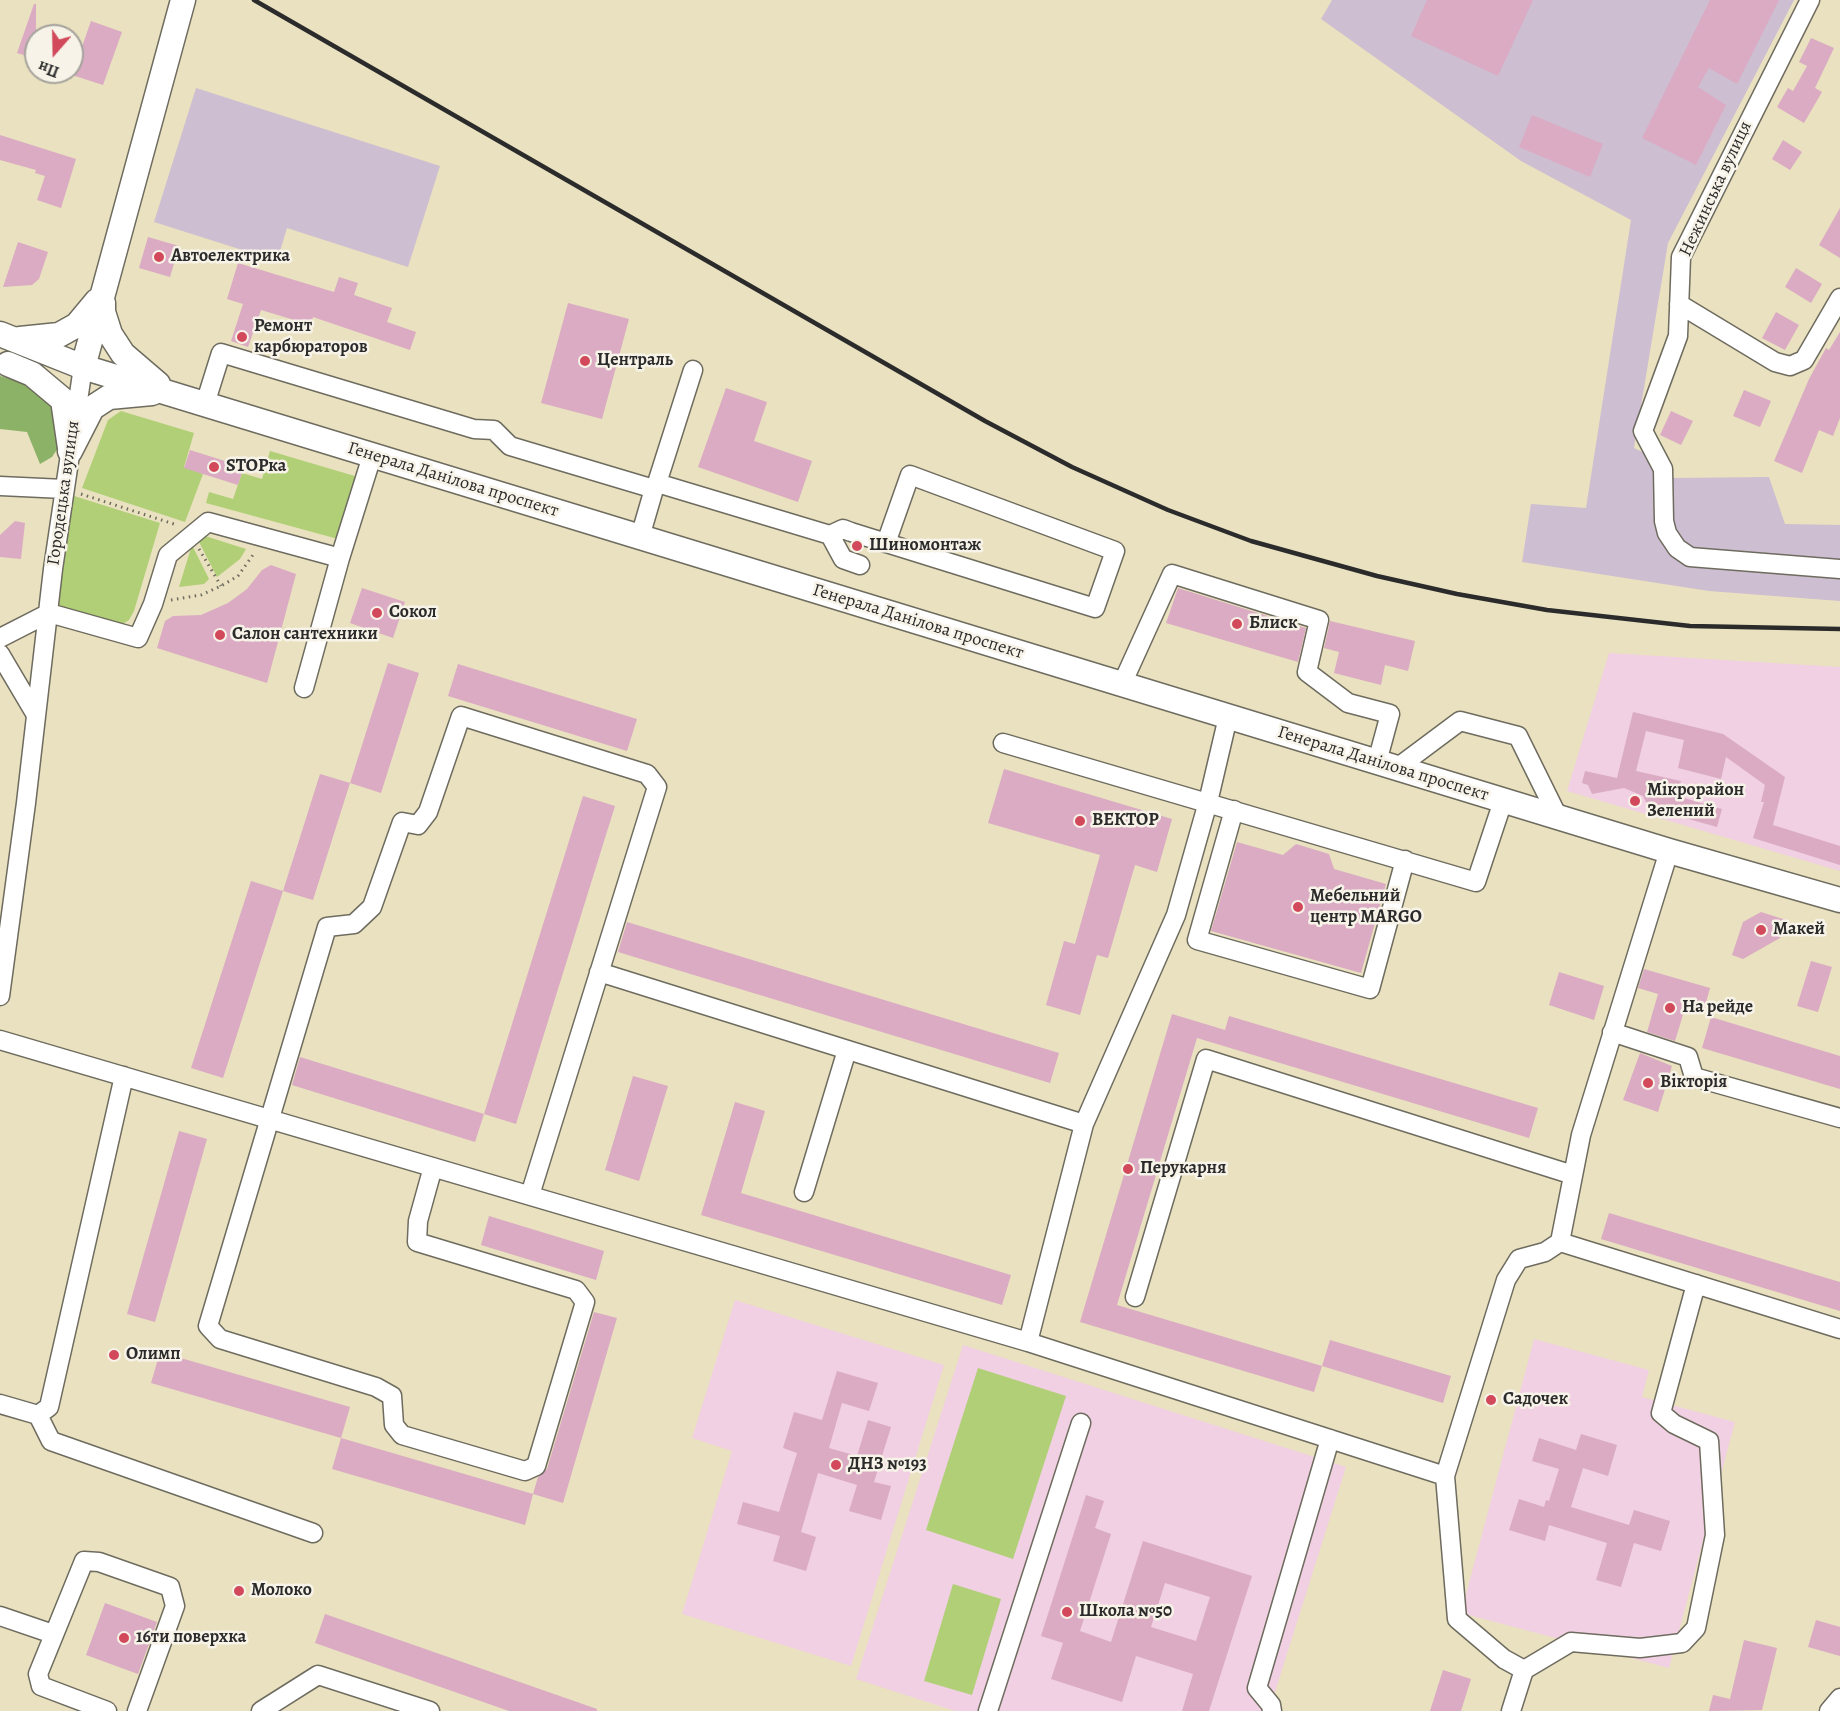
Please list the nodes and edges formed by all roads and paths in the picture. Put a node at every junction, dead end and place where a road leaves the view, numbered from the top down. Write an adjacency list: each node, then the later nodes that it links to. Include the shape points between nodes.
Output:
1 (183, 0): 3 (main road, Городецька вулиця)
2 (1810, 0): 5 (street, Нежинська вулиця, via 1681,257)
3 (104, 288): 6 (main road, via 77,325 59,335); 8 (main road, Городецька вулиця); 10 (main road, via 103,312 123,354)
4 (1840, 298): 5 (street, via 1804,360 1790,366 1775,362)
5 (1679, 304): 24 (street, Нежинська вулиця, via 1678,336 1643,431 1663,469 1667,533 1677,548 1690,557)
6 (8, 336): 8 (main road, Генерала Данілова проспект)
7 (4, 363): 8 (main road); 12 (main road, via 32,374 63,400)
8 (83, 367): 10 (main road, Генерала Данілова проспект); 12 (street, Городецька вулиця)
9 (693, 370): 15 (street)
10 (172, 394): 11 (main road, Генерала Данілова проспект); 12 (main road, via 109,397 92,408)
11 (205, 404): 13 (main road, Генерала Данілова проспект); 15 (street, via 221,353 474,429 494,430 510,446)
12 (70, 451): 16 (street, Городецька вулиця)
13 (372, 456): 20 (main road, Генерала Данілова проспект); 22 (street)
14 (0, 486): 16 (street)
15 (656, 486): 18 (street); 20 (street)
16 (64, 489): 17 (path, via 175,523); 27 (street, Городецька вулиця)
17 (191, 535): 19 (street, via 208,522); 25 (path); 26 (street, via 168,555)
18 (830, 535): 21 (street, via 843,529); 23 (street, via 843,559)
19 (262, 537): 22 (street); 25 (path, via 238,576)
20 (640, 537): 30 (main road, Генерала Данілова проспект)
21 (886, 543): 21 (street, via 1095,608 1115,551 910,475)
22 (340, 558): 31 (street)
23 (860, 564)
24 (1840, 569)
25 (221, 586): 26 (path, via 201,595)
26 (153, 604): 27 (street, via 138,638)
27 (49, 613): 28 (street); 32 (street, Городецька вулиця)
28 (0, 638)
29 (0, 654): 32 (street)
30 (1122, 684): 33 (main road, Генерала Данілова проспект); 35 (street, via 1172,574 1319,620 1307,672 1348,703 1390,714)
31 (304, 688)
32 (36, 715): 44 (street, Городецька вулиця)
33 (1228, 717): 35 (main road, Генерала Данілова проспект); 37 (street)
34 (1003, 743): 37 (street)
35 (1387, 765): 36 (main road, Генерала Данілова проспект); 39 (street, via 1460,721 1518,736)
36 (1503, 801): 39 (main road, Генерала Данілова проспект); 41 (street, via 1476,882)
37 (1208, 802): 38 (street); 51 (street, via 1176,915)
38 (1234, 810): 41 (street); 41 (street, via 1197,940 1370,989)
39 (1557, 817): 40 (main road, Генерала Данілова проспект)
40 (1669, 851): 42 (main road, Генерала Данілова проспект); 45 (street)
41 (1406, 860)
42 (1840, 900)
43 (599, 972): 47 (street); 50 (street, via 657,787 647,774 461,716 428,812 418,825 402,822 372,907 354,924 327,927); 55 (street)
44 (0, 996)
45 (1612, 1032): 49 (street, via 1688,1057 1694,1077); 53 (street)
46 (0, 1040): 48 (street)
47 (847, 1050): 51 (street); 54 (street)
48 (124, 1076): 50 (street); 62 (street, via 49,1407)
49 (1840, 1118)
50 (268, 1119): 52 (street); 52 (street, via 208,1326 220,1339 392,1396 394,1425 402,1435 525,1471 536,1466 585,1302 576,1290 417,1242 418,1221)
51 (1084, 1124): 60 (street)
52 (433, 1167): 55 (street)
53 (1573, 1175): 56 (street); 58 (street, via 1206,1059)
54 (804, 1192)
55 (530, 1196): 60 (street)
56 (1560, 1242): 57 (street); 65 (street, via 1545,1252 1520,1259 1506,1280)
57 (1696, 1284): 59 (street); 69 (street, via 1661,1413 1708,1441 1715,1535 1696,1629 1682,1643 1640,1648 1571,1642)
58 (1135, 1297)
59 (1840, 1329)
60 (1028, 1342): 64 (street)
61 (0, 1404): 62 (street)
62 (38, 1415): 66 (street, via 51,1441)
63 (1081, 1423): 75 (street)
64 (1330, 1439): 65 (street); 76 (street, via 1257,1688)
65 (1445, 1476): 69 (street, via 1457,1618 1504,1659)
66 (313, 1533)
67 (0, 1616): 68 (street)
68 (53, 1634): 71 (street, via 38,1674 41,1686); 72 (street, via 84,1561 99,1562 170,1587 175,1606)
69 (1524, 1670): 77 (street)
70 (1840, 1698): 78 (street)
71 (107, 1711)
72 (137, 1711)
73 (261, 1711): 74 (street, via 318,1675)
74 (430, 1711)
75 (988, 1711)
76 (1272, 1711)
77 (1511, 1711)
78 (1829, 1711)

